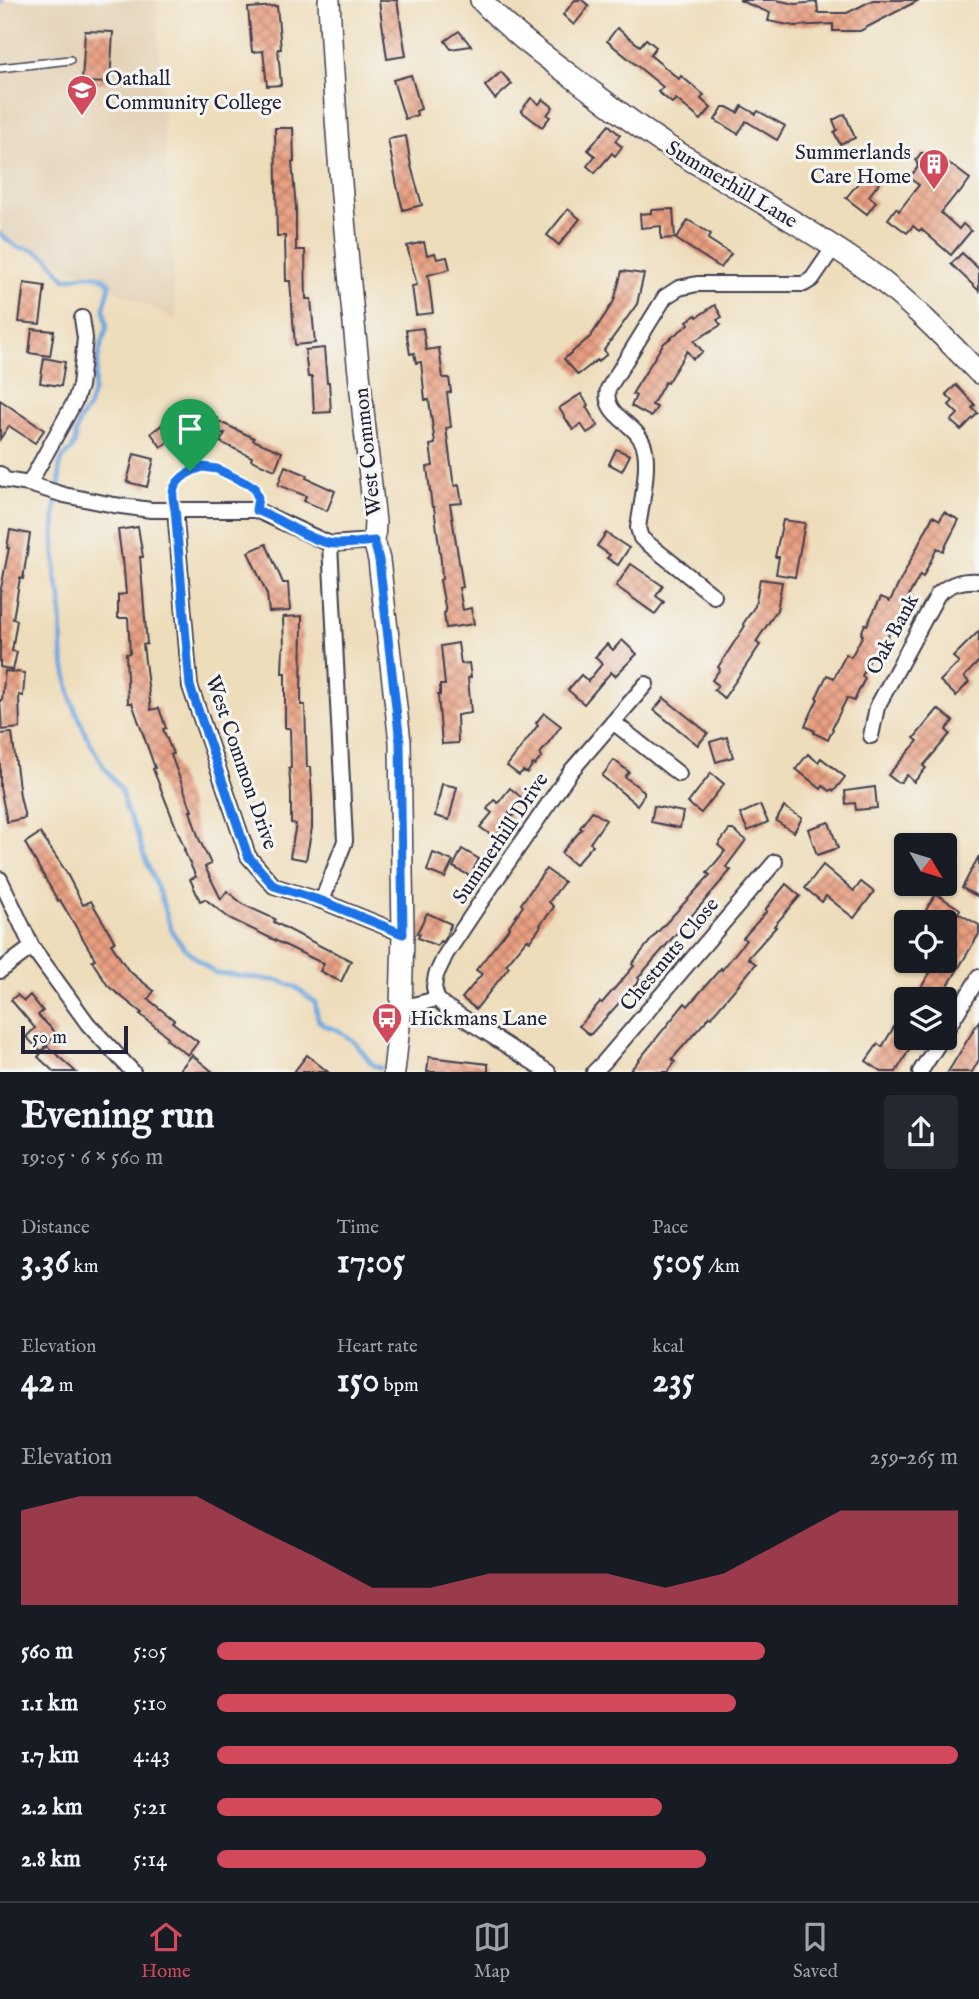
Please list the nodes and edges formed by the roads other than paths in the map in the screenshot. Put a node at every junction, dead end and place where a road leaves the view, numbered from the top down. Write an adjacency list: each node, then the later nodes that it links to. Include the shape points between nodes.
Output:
1 (329, 0): 12 (main road, West Common)
2 (481, 0): 5 (main road, Summerhill Lane, via 538,51 663,143)
3 (70, 61): 4 (lane)
4 (0, 68)
5 (834, 247): 7 (main road, Summerhill Lane, via 895,291); 15 (street, via 813,279 804,284 679,288 665,297 608,389 611,409 632,426 644,446 641,538)
6 (82, 318): 9 (street, via 85,338 80,386)
7 (979, 373)
8 (2, 482): 9 (street)
9 (29, 484): 11 (street, via 114,506)
10 (256, 510): 11 (street); 11 (lane, West Common Drive, via 254,487 203,467 178,481 173,494); 13 (street)
11 (176, 511): 22 (street, West Common Drive, via 190,686 248,856 274,886)
12 (374, 541): 13 (street); 23 (main road, West Common, via 400,742)
13 (330, 544): 22 (street, via 345,841)
14 (979, 581): 18 (street, Oak Bank, via 957,582 938,594 877,707)
15 (714, 596)
16 (646, 684): 17 (street, Summerhill Drive)
17 (613, 722): 19 (street); 27 (street, Summerhill Drive, via 571,771 446,954 433,987)
18 (871, 736)
19 (679, 774)
20 (775, 862): 34 (street, Chestnuts Close)
21 (0, 879): 24 (street)
22 (322, 901): 23 (street, West Common Drive)
23 (403, 934): 28 (main road, West Common)
24 (32, 947): 25 (street); 31 (street, via 88,1024)
25 (0, 971)
26 (979, 977): 29 (street)
27 (437, 999): 28 (street); 33 (street)
28 (401, 1008): 32 (main road, West Common)
29 (957, 1013)
30 (934, 1050): 35 (street)
31 (133, 1072)
32 (394, 1072)
33 (548, 1072)
34 (594, 1072)
35 (920, 1072)

